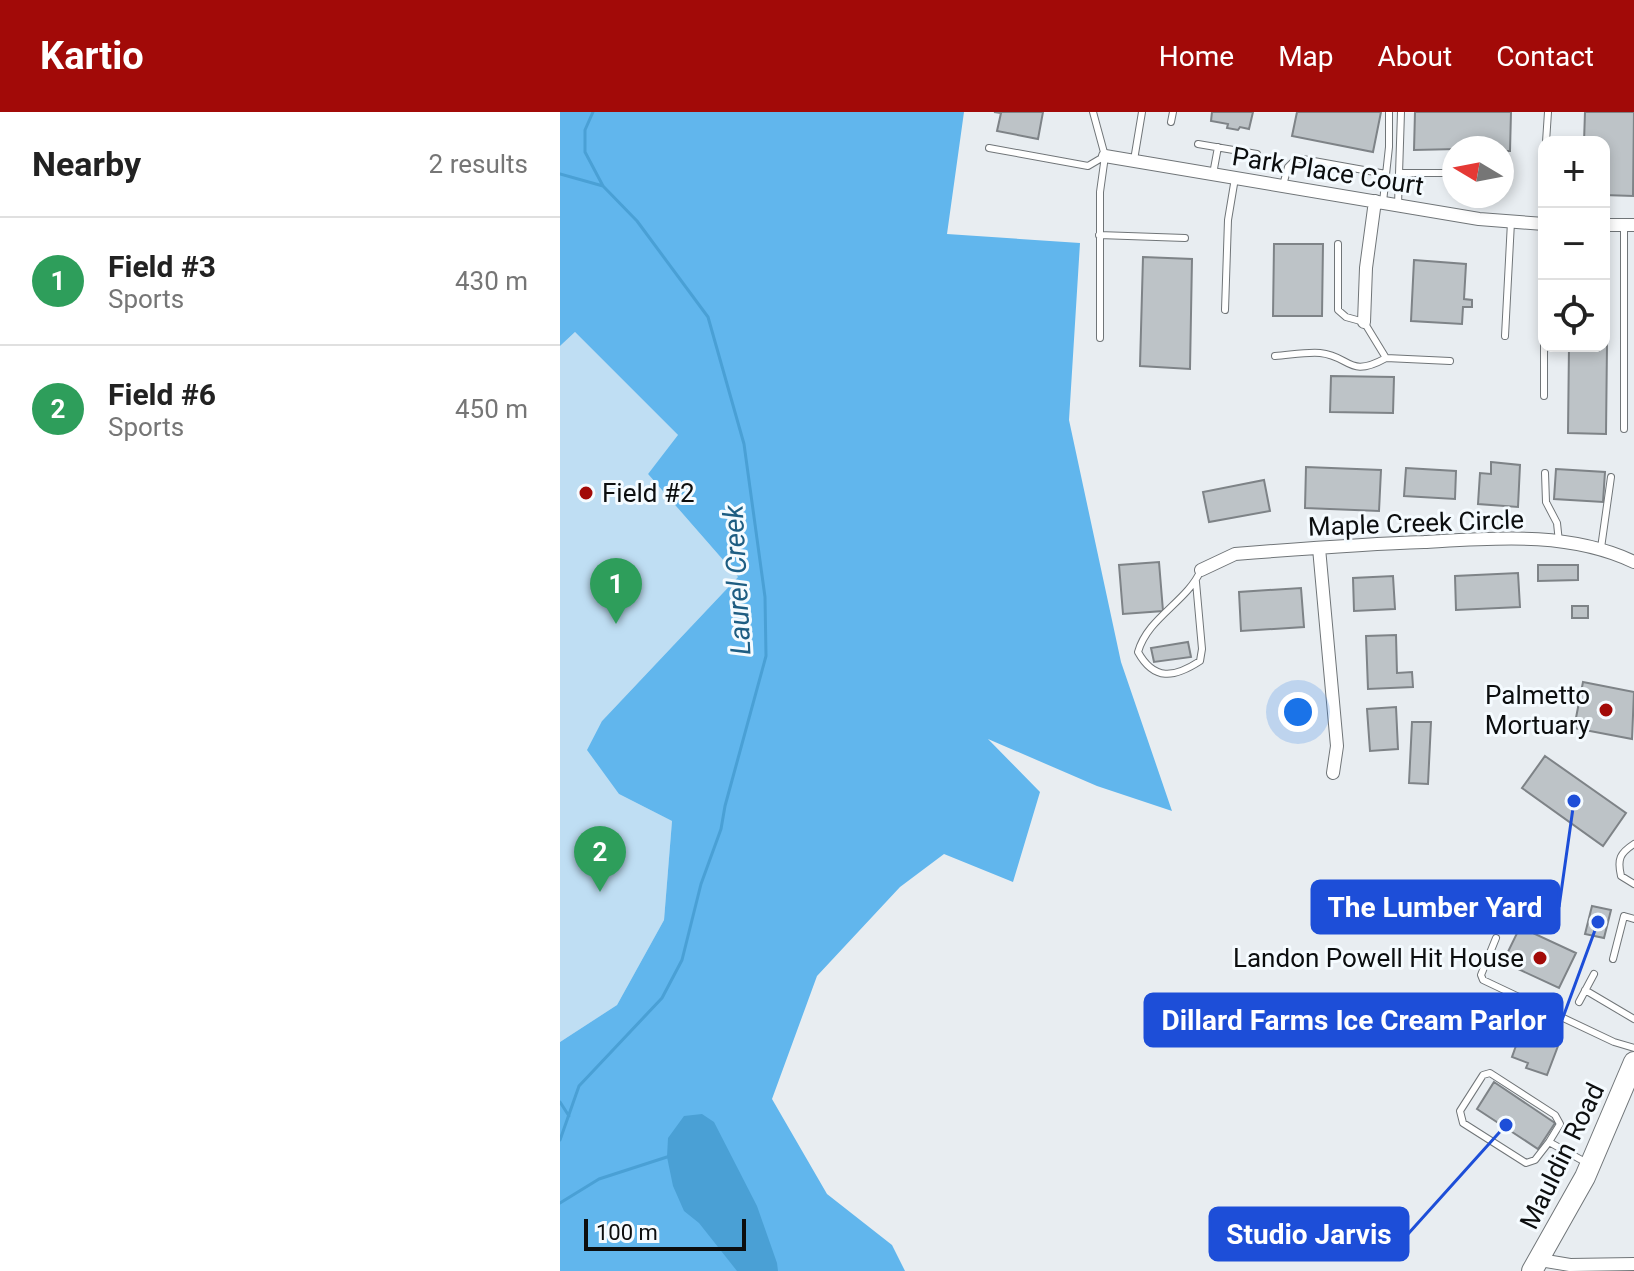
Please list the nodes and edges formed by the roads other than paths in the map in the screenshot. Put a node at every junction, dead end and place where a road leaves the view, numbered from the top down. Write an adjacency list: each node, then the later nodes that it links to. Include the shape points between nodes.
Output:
1 (1093, 112): 13 (lane)
2 (1142, 112): 14 (lane)
3 (1173, 112): 7 (lane)
4 (1389, 112): 18 (lane)
5 (1401, 112): 15 (lane)
6 (1548, 112): 8 (lane)
7 (1171, 122)
8 (1546, 136)
9 (1198, 144): 10 (lane)
10 (1218, 147): 12 (lane); 17 (lane)
11 (989, 148): 13 (lane, via 1088,166)
12 (1257, 154)
13 (1105, 156): 14 (street, Park Place Court); 26 (lane)
14 (1134, 160): 17 (street, Park Place Court)
15 (1399, 173): 16 (lane); 22 (lane)
16 (1442, 173)
17 (1213, 174): 19 (street, Park Place Court)
18 (1386, 174): 20 (lane, via 1297,158); 21 (lane)
19 (1235, 178): 20 (street, Park Place Court); 30 (lane)
20 (1283, 185): 21 (street, Park Place Court)
21 (1379, 202): 22 (street, Park Place Court); 31 (street, via 1366,268)
22 (1398, 205): 23 (street, Park Place Court)
23 (1511, 222): 24 (street, Park Place Court); 32 (lane)
24 (1538, 224)
25 (1629, 225): 38 (lane)
26 (1099, 235): 27 (lane); 33 (lane)
27 (1185, 238)
28 (1338, 244): 31 (lane, via 1338,310)
29 (1544, 280): 37 (lane)
30 (1225, 310)
31 (1364, 322): 35 (lane)
32 (1505, 336)
33 (1100, 338)
34 (1275, 356): 35 (lane, via 1323,353 1368,368)
35 (1386, 358): 36 (lane)
36 (1450, 361)
37 (1544, 396)
38 (1624, 429)
39 (1545, 473): 41 (lane, via 1546,502 1556,519)
40 (1611, 477): 43 (lane)
41 (1559, 542): 42 (street, Maple Creek Circle, via 1480,539); 43 (street, Maple Creek Circle)
42 (1319, 548): 45 (street, Maple Creek Circle, via 1235,554); 46 (street, via 1337,746)
43 (1601, 548): 44 (street, Maple Creek Circle)
44 (1634, 562)
45 (1198, 576): 45 (lane, via 1143,636 1138,652 1147,668 1171,674 1200,661)
46 (1333, 773)
47 (1634, 844): 48 (lane, via 1618,861 1621,876)
48 (1634, 884)
49 (1634, 919): 51 (lane, via 1624,916)
50 (1496, 938): 56 (lane, via 1483,980)
51 (1613, 959)
52 (1594, 974): 53 (lane)
53 (1585, 990): 54 (lane); 55 (lane)
54 (1579, 1002)
55 (1634, 1019)
56 (1634, 1048)
57 (1634, 1062): 59 (main road, Mauldin Road)
58 (1549, 1142): 58 (lane, via 1560,1124 1555,1115 1490,1073 1483,1075 1460,1111 1463,1123 1526,1163); 59 (lane)
59 (1590, 1165): 61 (main road, Mauldin Road)
60 (1634, 1264): 61 (street)
61 (1536, 1265)

